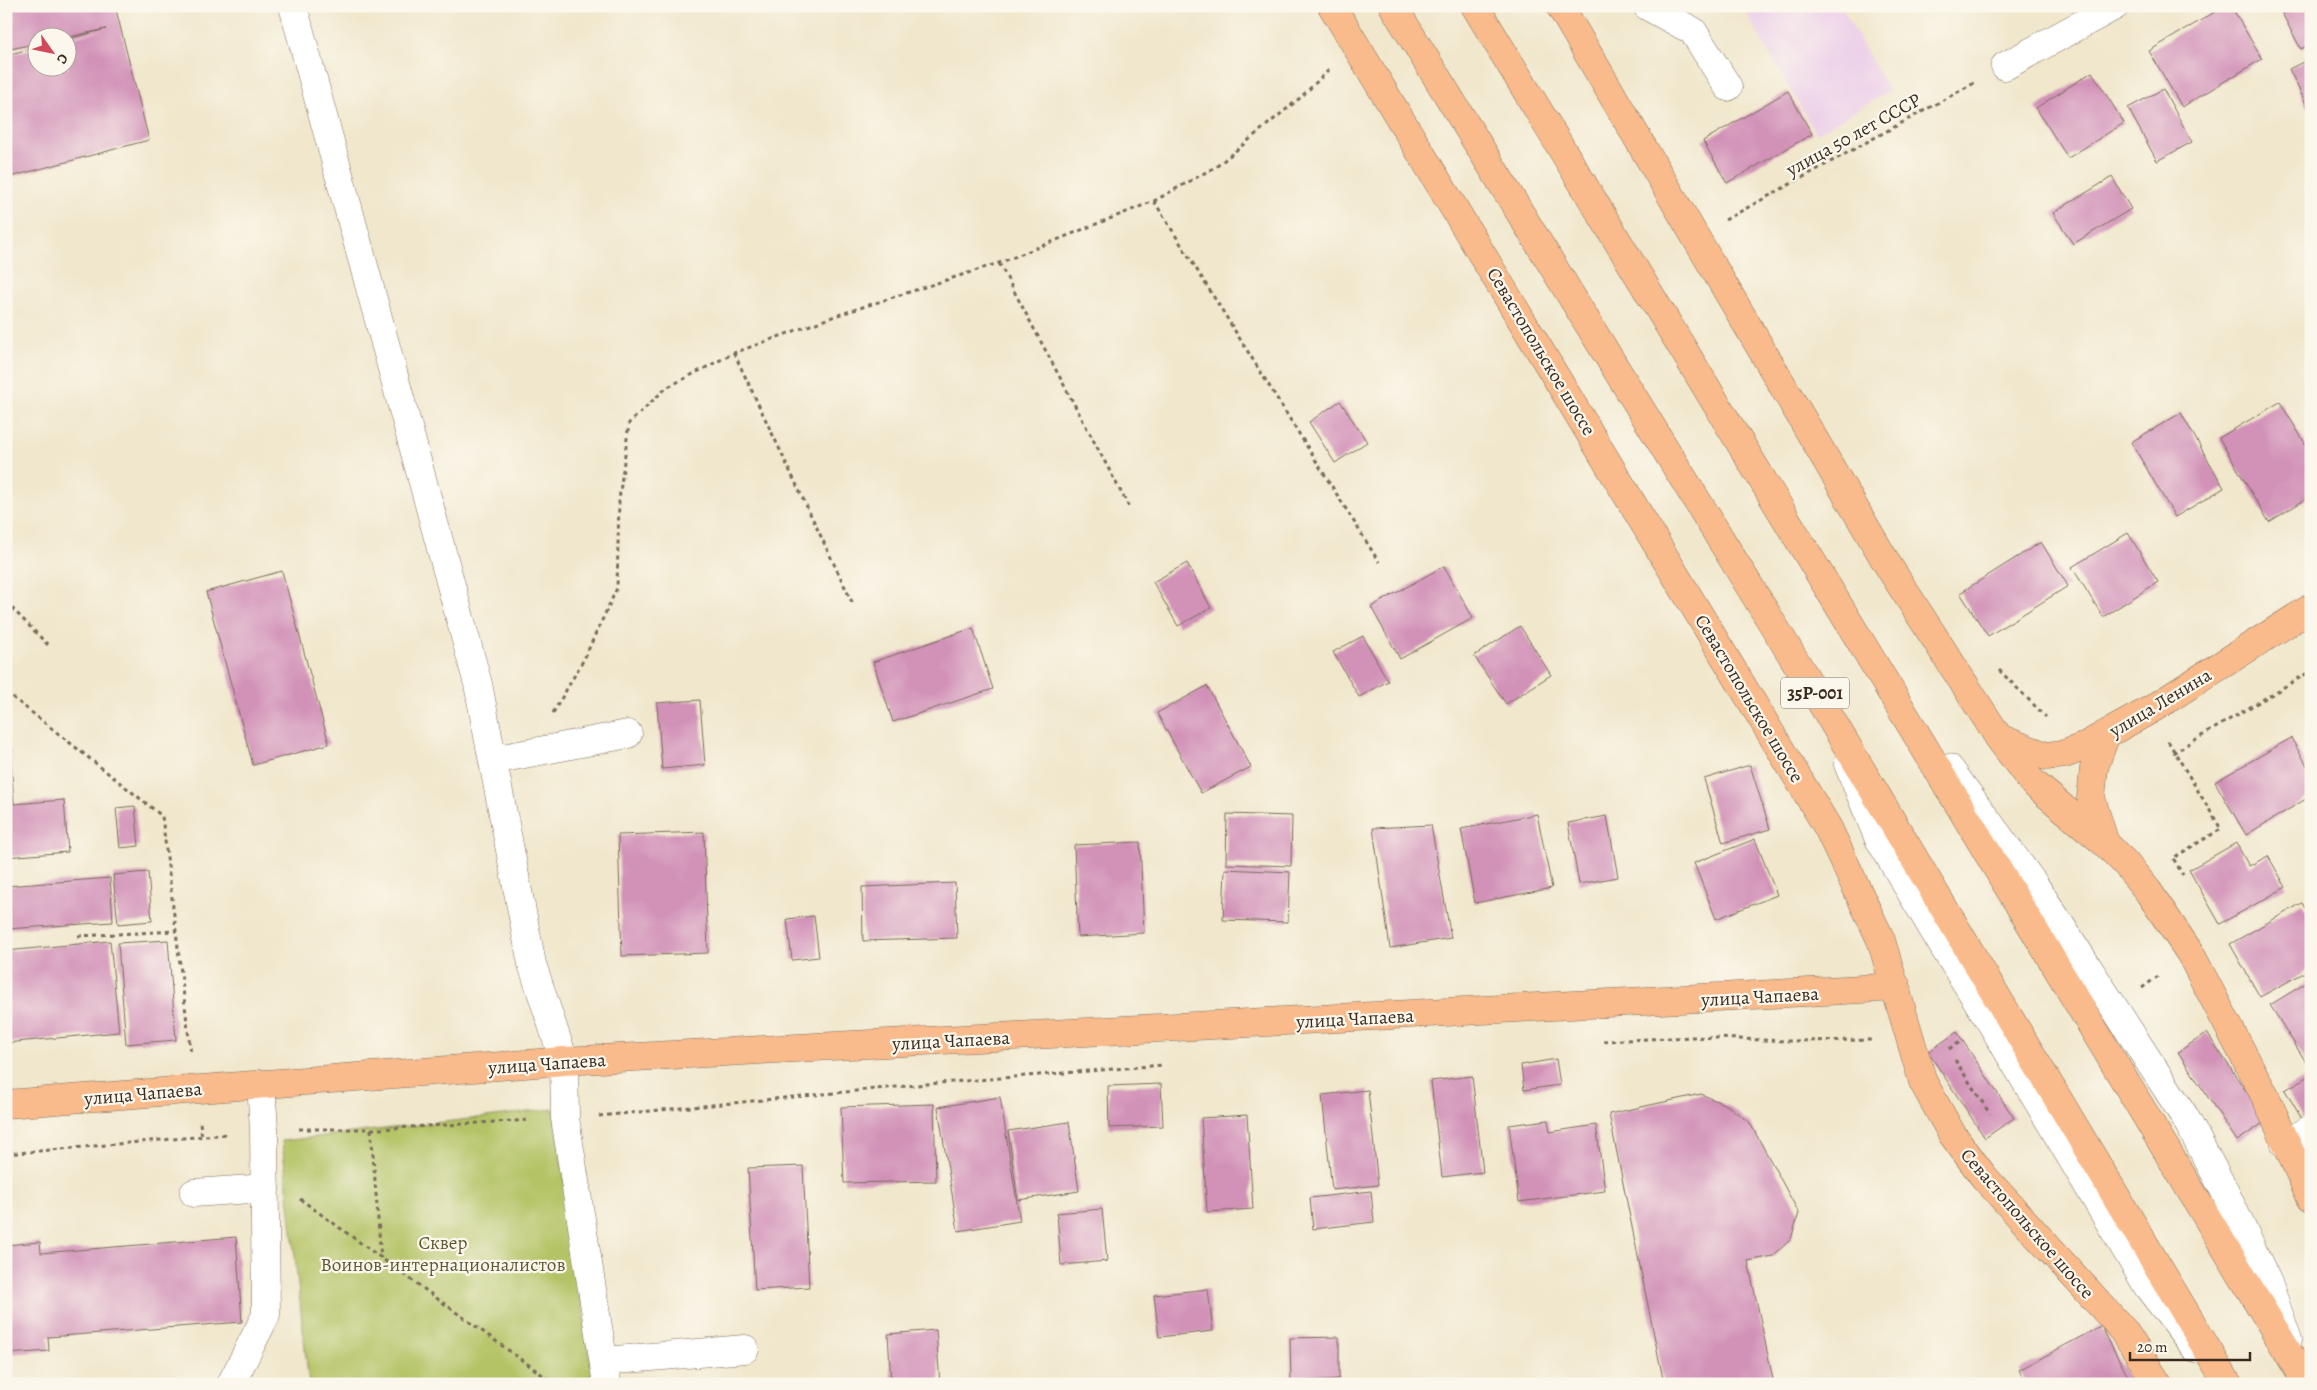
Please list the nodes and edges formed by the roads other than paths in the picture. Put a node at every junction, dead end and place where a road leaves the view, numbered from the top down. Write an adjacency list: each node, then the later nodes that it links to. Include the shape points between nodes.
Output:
1 (293, 6): 15 (street, via 478,684)
2 (1332, 6): 18 (main road, Севастопольское шоссе, via 1828,828 1881,940)
3 (1393, 6): 11 (main road, 35Р-001)
4 (1475, 6): 31 (main road)
5 (1560, 6): 14 (main road, via 1889,567)
6 (1647, 6): 9 (street, via 1693,31)
7 (2115, 6): 8 (street)
8 (2005, 66)
9 (1728, 87)
10 (2311, 608): 13 (main road, улица Ленина, via 2152,709)
11 (1828, 714): 34 (street, via 1878,837 2148,1287); 35 (main road, 35Р-001)
12 (628, 734): 15 (street)
13 (2106, 734): 14 (main road, улица Ленина, via 2065,754 2046,756); 16 (main road); 17 (main road, via 2094,768 2092,798)
14 (1999, 738): 16 (main road)
15 (493, 760): 21 (street, via 532,964)
16 (2032, 782): 17 (main road)
17 (2105, 843): 25 (main road, via 2148,892 2190,952 2266,1098)
18 (1894, 979): 19 (main road, улица Чапаева); 20 (main road, Севастопольское шоссе)
19 (1867, 989): 20 (main road, via 1895,1000); 21 (main road, улица Чапаева)
20 (1907, 1028): 33 (main road, Севастопольское шоссе, via 1923,1082 1952,1134 1984,1177 2124,1331)
21 (564, 1061): 22 (main road, улица Чапаева); 30 (street, via 566,1118)
22 (261, 1084): 23 (main road, улица Чапаева); 26 (street)
23 (6, 1104)
24 (2311, 1129): 25 (street)
25 (2285, 1144): 28 (main road)
26 (264, 1180): 27 (street); 32 (street, via 266,1315)
27 (194, 1193)
28 (2311, 1198)
29 (745, 1349): 30 (street)
30 (606, 1372)
31 (2302, 1377)
32 (231, 1384)
33 (2158, 1384)
34 (2223, 1384)
35 (2228, 1384)

